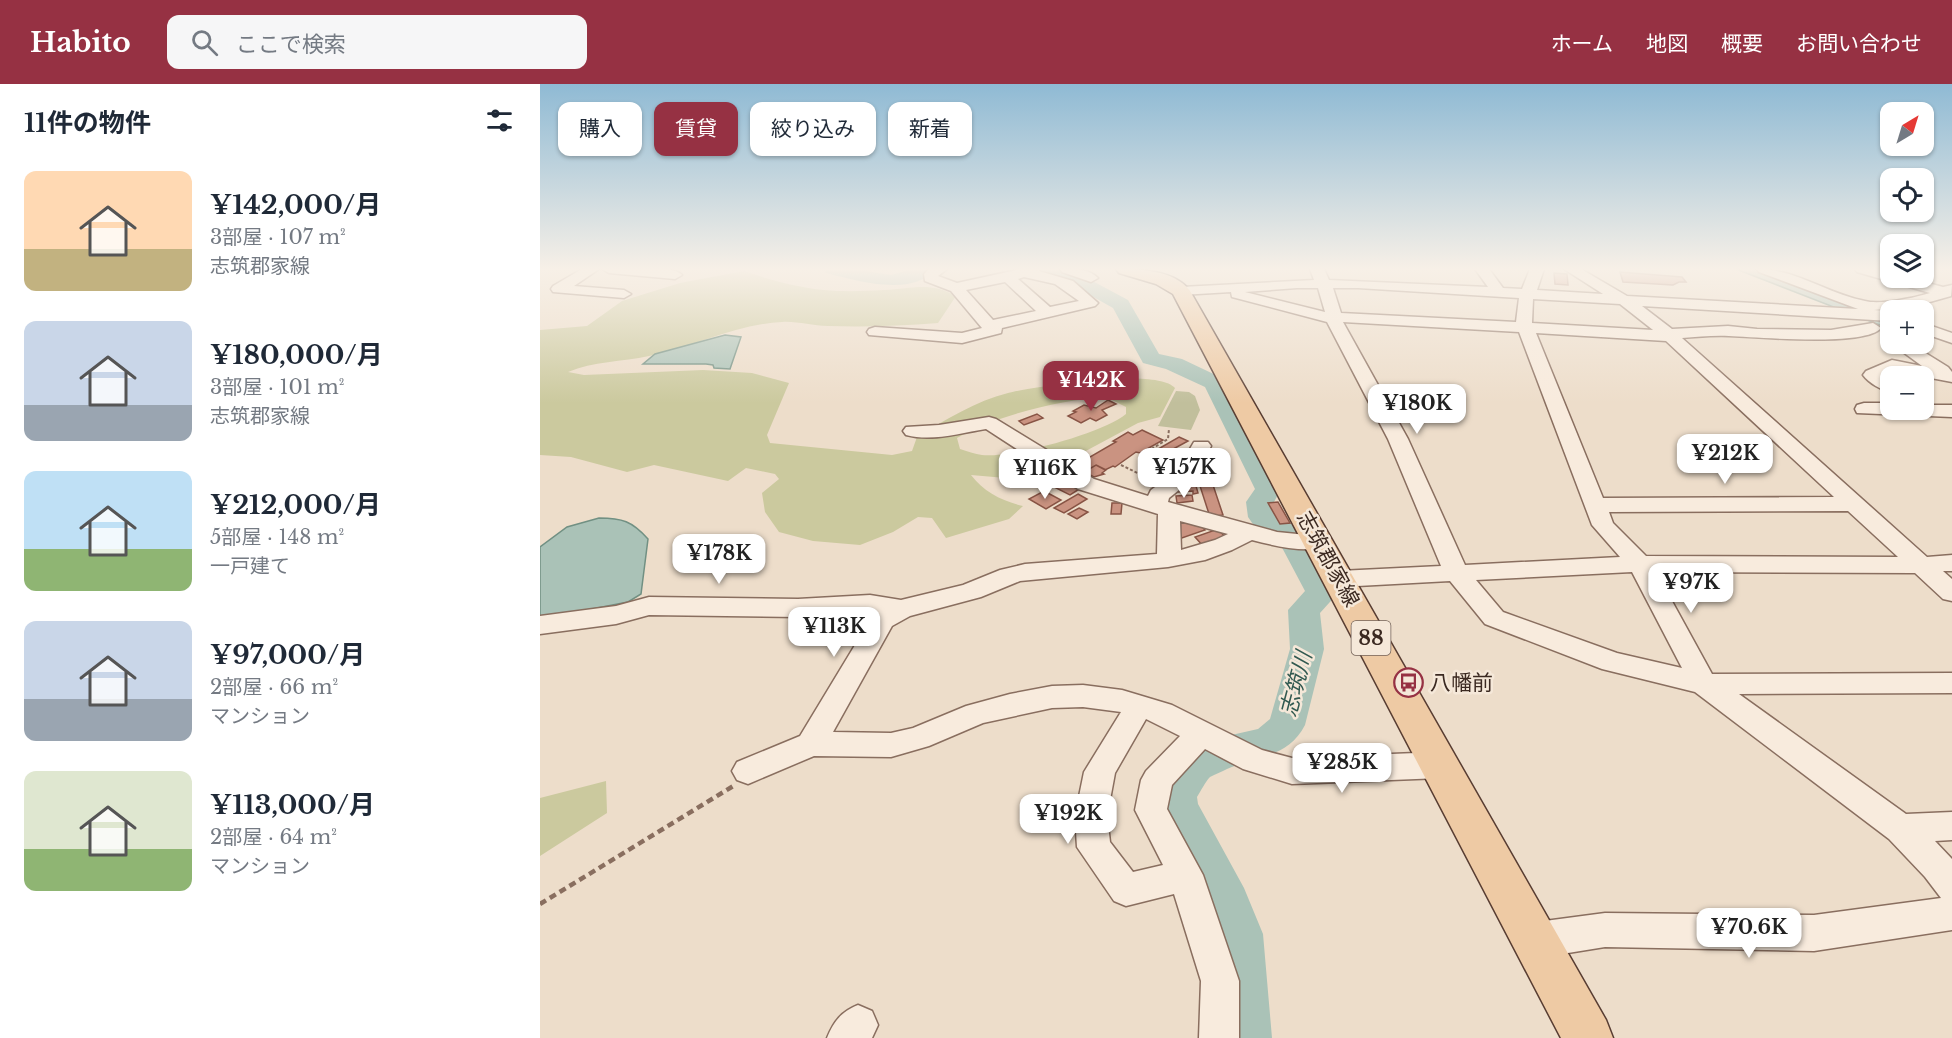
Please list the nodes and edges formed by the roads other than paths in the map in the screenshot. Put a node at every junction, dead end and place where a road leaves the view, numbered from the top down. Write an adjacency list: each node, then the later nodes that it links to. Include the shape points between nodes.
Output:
1 (978, 314): 12 (street)
2 (1045, 314): 12 (street)
3 (1193, 314): 37 (main road, 志筑郡家線 / 88)
4 (1317, 314): 9 (street)
5 (1334, 314): 9 (street)
6 (1522, 314): 14 (street)
7 (1640, 314): 18 (street)
8 (1838, 314): 13 (street)
9 (1334, 318): 14 (street); 42 (street, via 1398,439)
10 (1934, 320): 11 (street)
11 (1952, 322)
12 (989, 326): 16 (street, via 995,330 962,338)
13 (1880, 326)
14 (1525, 328): 18 (street); 34 (street)
15 (1880, 328): 18 (street, via 1831,335 1728,331)
16 (875, 332)
17 (1934, 332): 19 (street)
18 (1669, 335): 33 (street)
19 (1952, 338)
20 (1934, 350): 22 (street)
21 (1916, 354): 25 (street)
22 (1952, 356)
23 (1880, 371): 26 (street, via 1872,375)
24 (1934, 373): 25 (street)
25 (1952, 377)
26 (1880, 380)
27 (1864, 408): 28 (street)
28 (1880, 409)
29 (1934, 410): 30 (street)
30 (1952, 411)
31 (913, 431): 35 (street, via 989,423 1078,480)
32 (1191, 457): 35 (street, via 1185,476 1159,495)
33 (1855, 504): 34 (street); 41 (street)
34 (1595, 505): 40 (street, via 1603,525)
35 (1163, 508): 36 (street); 38 (street)
36 (1249, 532): 37 (street); 38 (street, via 1218,547)
37 (1312, 542): 43 (main road, 志筑郡家線 / 88)
38 (1169, 559): 45 (street, via 1022,572 983,588)
39 (1952, 563): 41 (street)
40 (1640, 564): 41 (street); 42 (street); 48 (street)
41 (1921, 565): 44 (street)
42 (1456, 573): 43 (street); 48 (street, via 1494,618 1612,662)
43 (1338, 579): 52 (main road, 志筑郡家線 / 88)
44 (1952, 593)
45 (898, 608): 46 (street, via 870,603 798,608 649,606 616,615); 51 (street, via 882,620)
46 (540, 625)
47 (1952, 682): 48 (street)
48 (1704, 684): 55 (street)
49 (1139, 706): 50 (street); 51 (street, via 1083,696 1052,696 976,714 891,745); 56 (street, via 1100,772 1091,816 1094,847 1126,890)
50 (1209, 737): 52 (street, via 1254,760 1293,771); 56 (street, via 1157,780 1151,810)
51 (811, 744): 53 (street)
52 (1441, 765): 59 (main road, 志筑郡家線 / 88)
53 (748, 771)
54 (1952, 826): 55 (street)
55 (1901, 829): 57 (street)
56 (1186, 875): 60 (street, via 1220,981)
57 (1952, 886)
58 (1952, 913): 59 (street, via 1814,933 1605,930)
59 (1537, 940): 61 (main road, 志筑郡家線 / 88)
60 (1219, 1038)
61 (1588, 1038)

